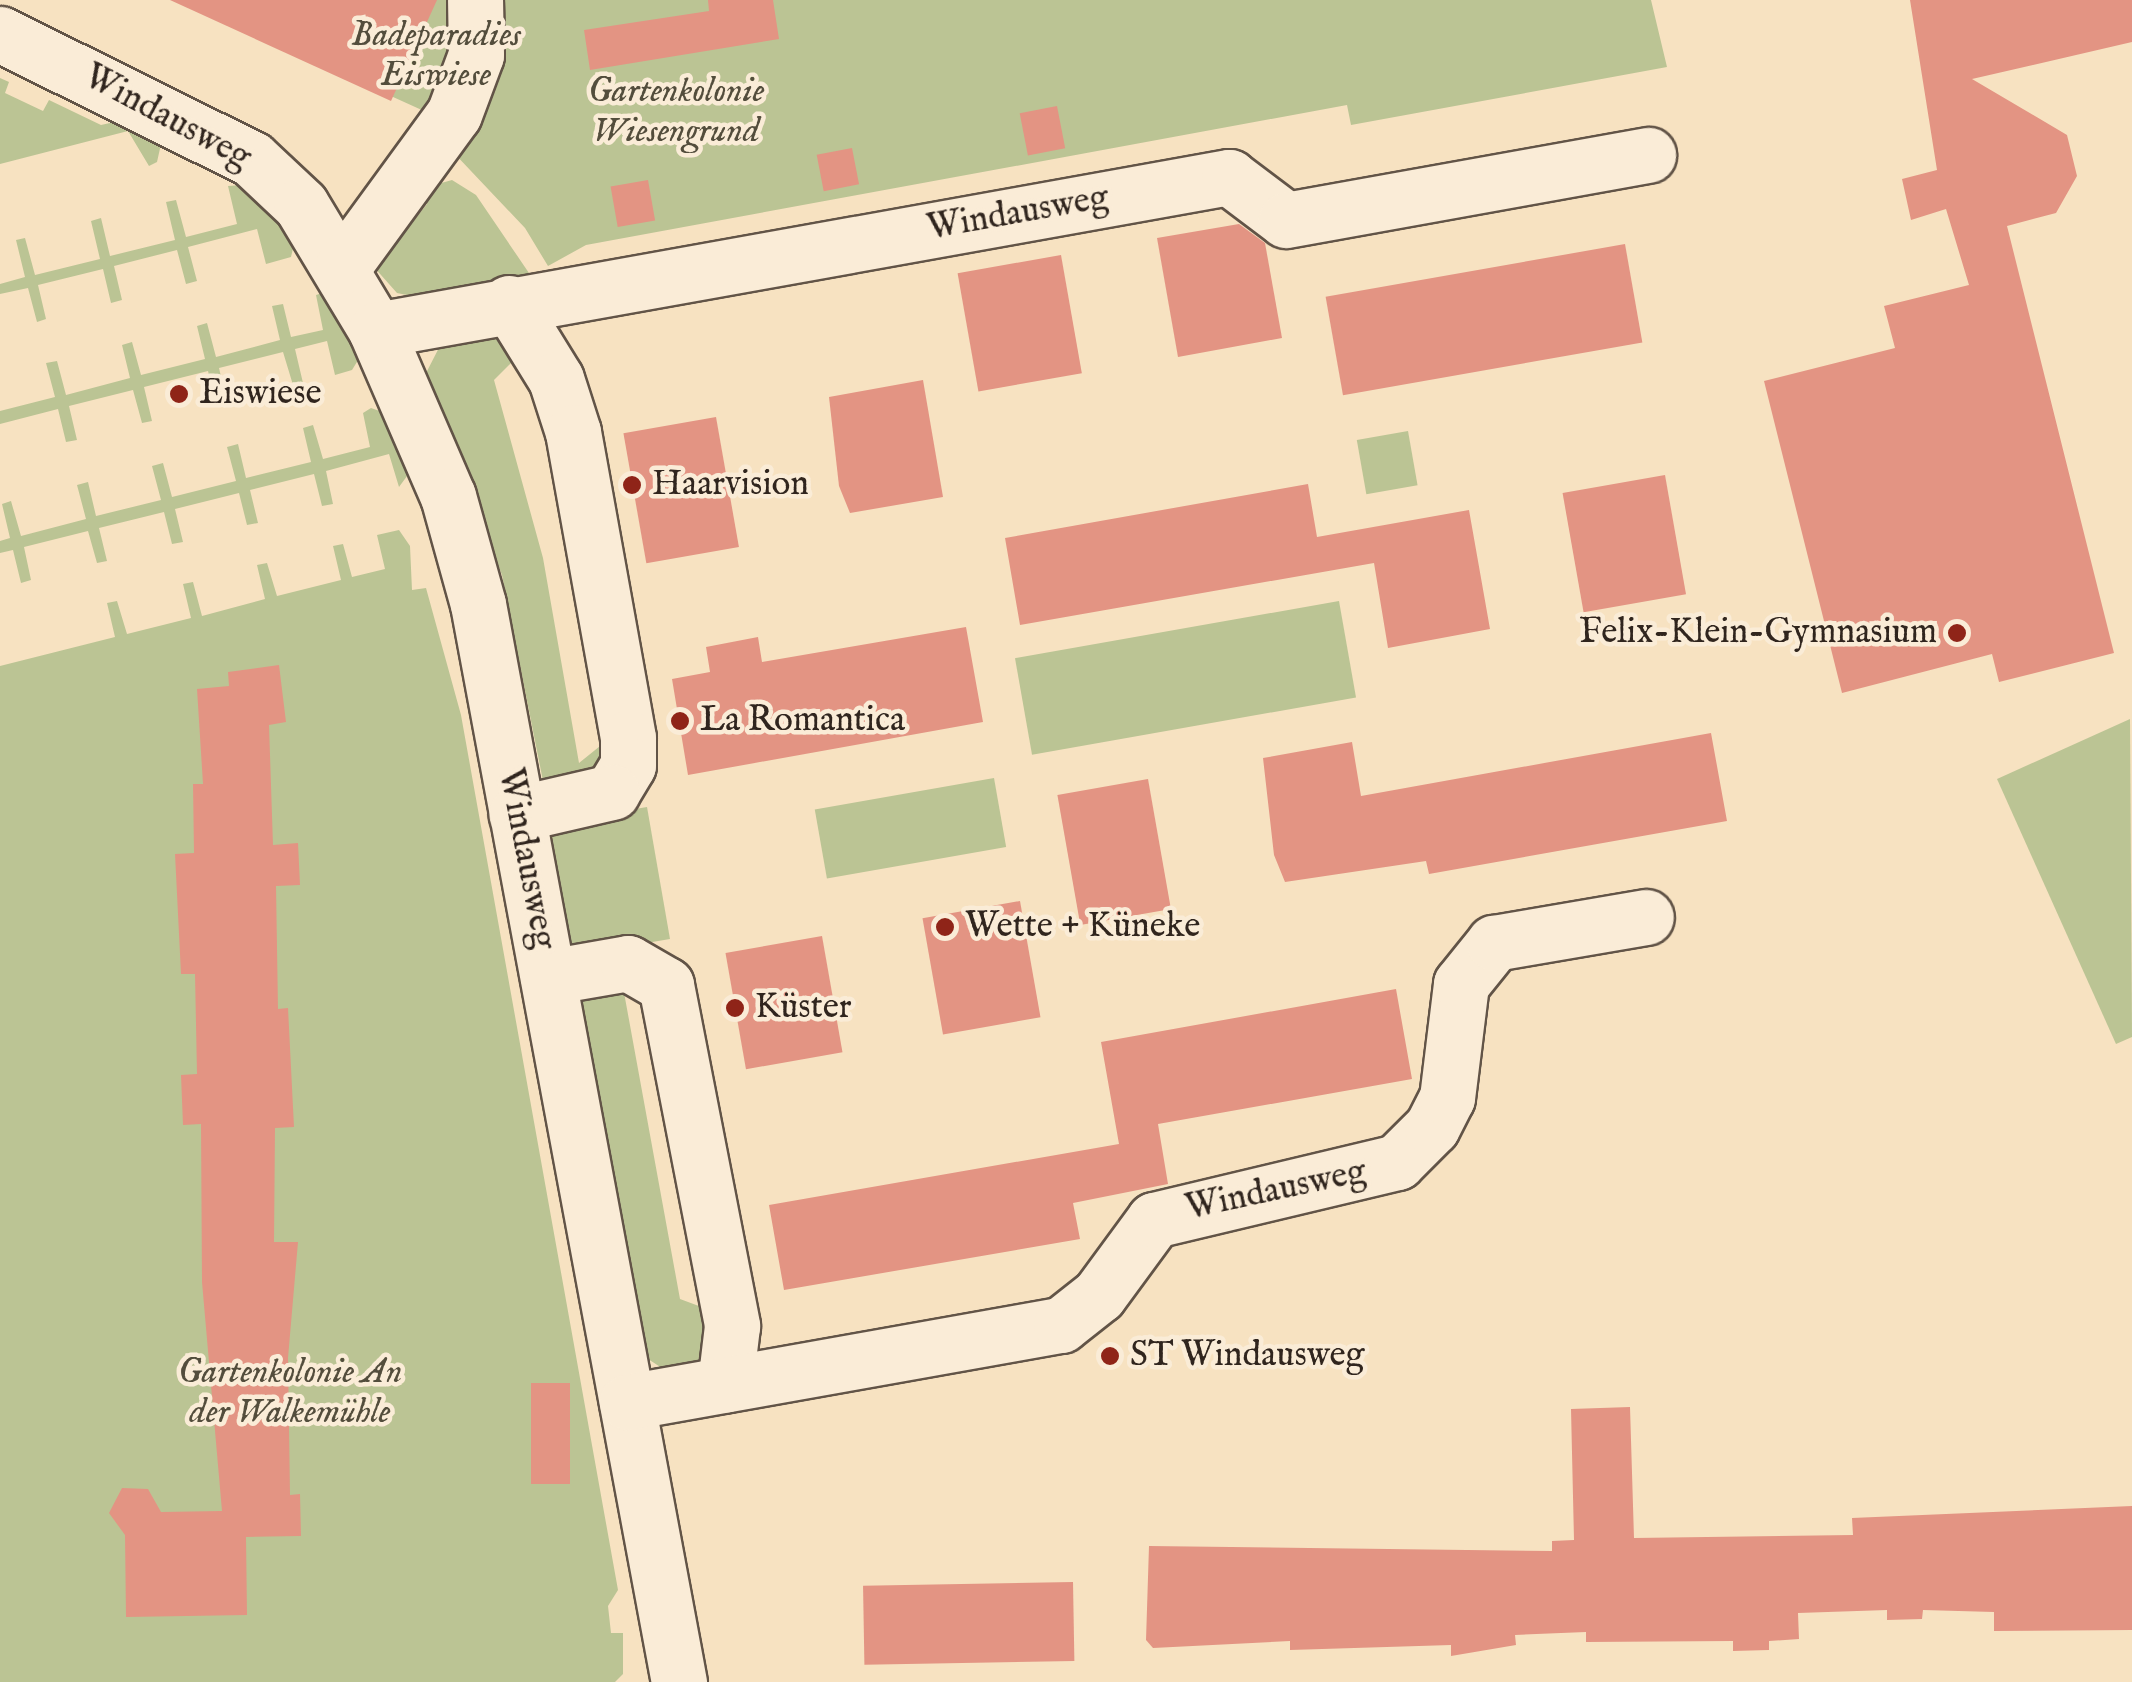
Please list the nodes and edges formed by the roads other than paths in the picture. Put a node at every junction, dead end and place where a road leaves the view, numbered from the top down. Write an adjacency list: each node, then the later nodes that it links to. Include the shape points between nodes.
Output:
1 (474, 0): 4 (street, via 476,55 454,114)
2 (0, 34): 4 (street, Windausweg, via 252,159 301,205)
3 (1648, 155): 5 (street, Windausweg, via 1286,220 1229,177)
4 (343, 266): 6 (street, Windausweg)
5 (510, 303): 6 (street, Windausweg); 7 (street, via 556,379 574,432 628,738 628,765 612,792)
6 (376, 330): 7 (street, Windausweg, via 469,560)
7 (518, 814): 9 (street, Windausweg)
8 (1646, 917): 10 (street, Windausweg, via 1494,943 1475,960 1461,984 1446,1098 1432,1127 1397,1162 1154,1220 1100,1296 1062,1325)
9 (548, 977): 10 (street, via 628,963 666,985 732,1326); 11 (street, Windausweg)
10 (724, 1384): 11 (street, Windausweg)
11 (626, 1402): 12 (street, Windausweg)
12 (679, 1682)

